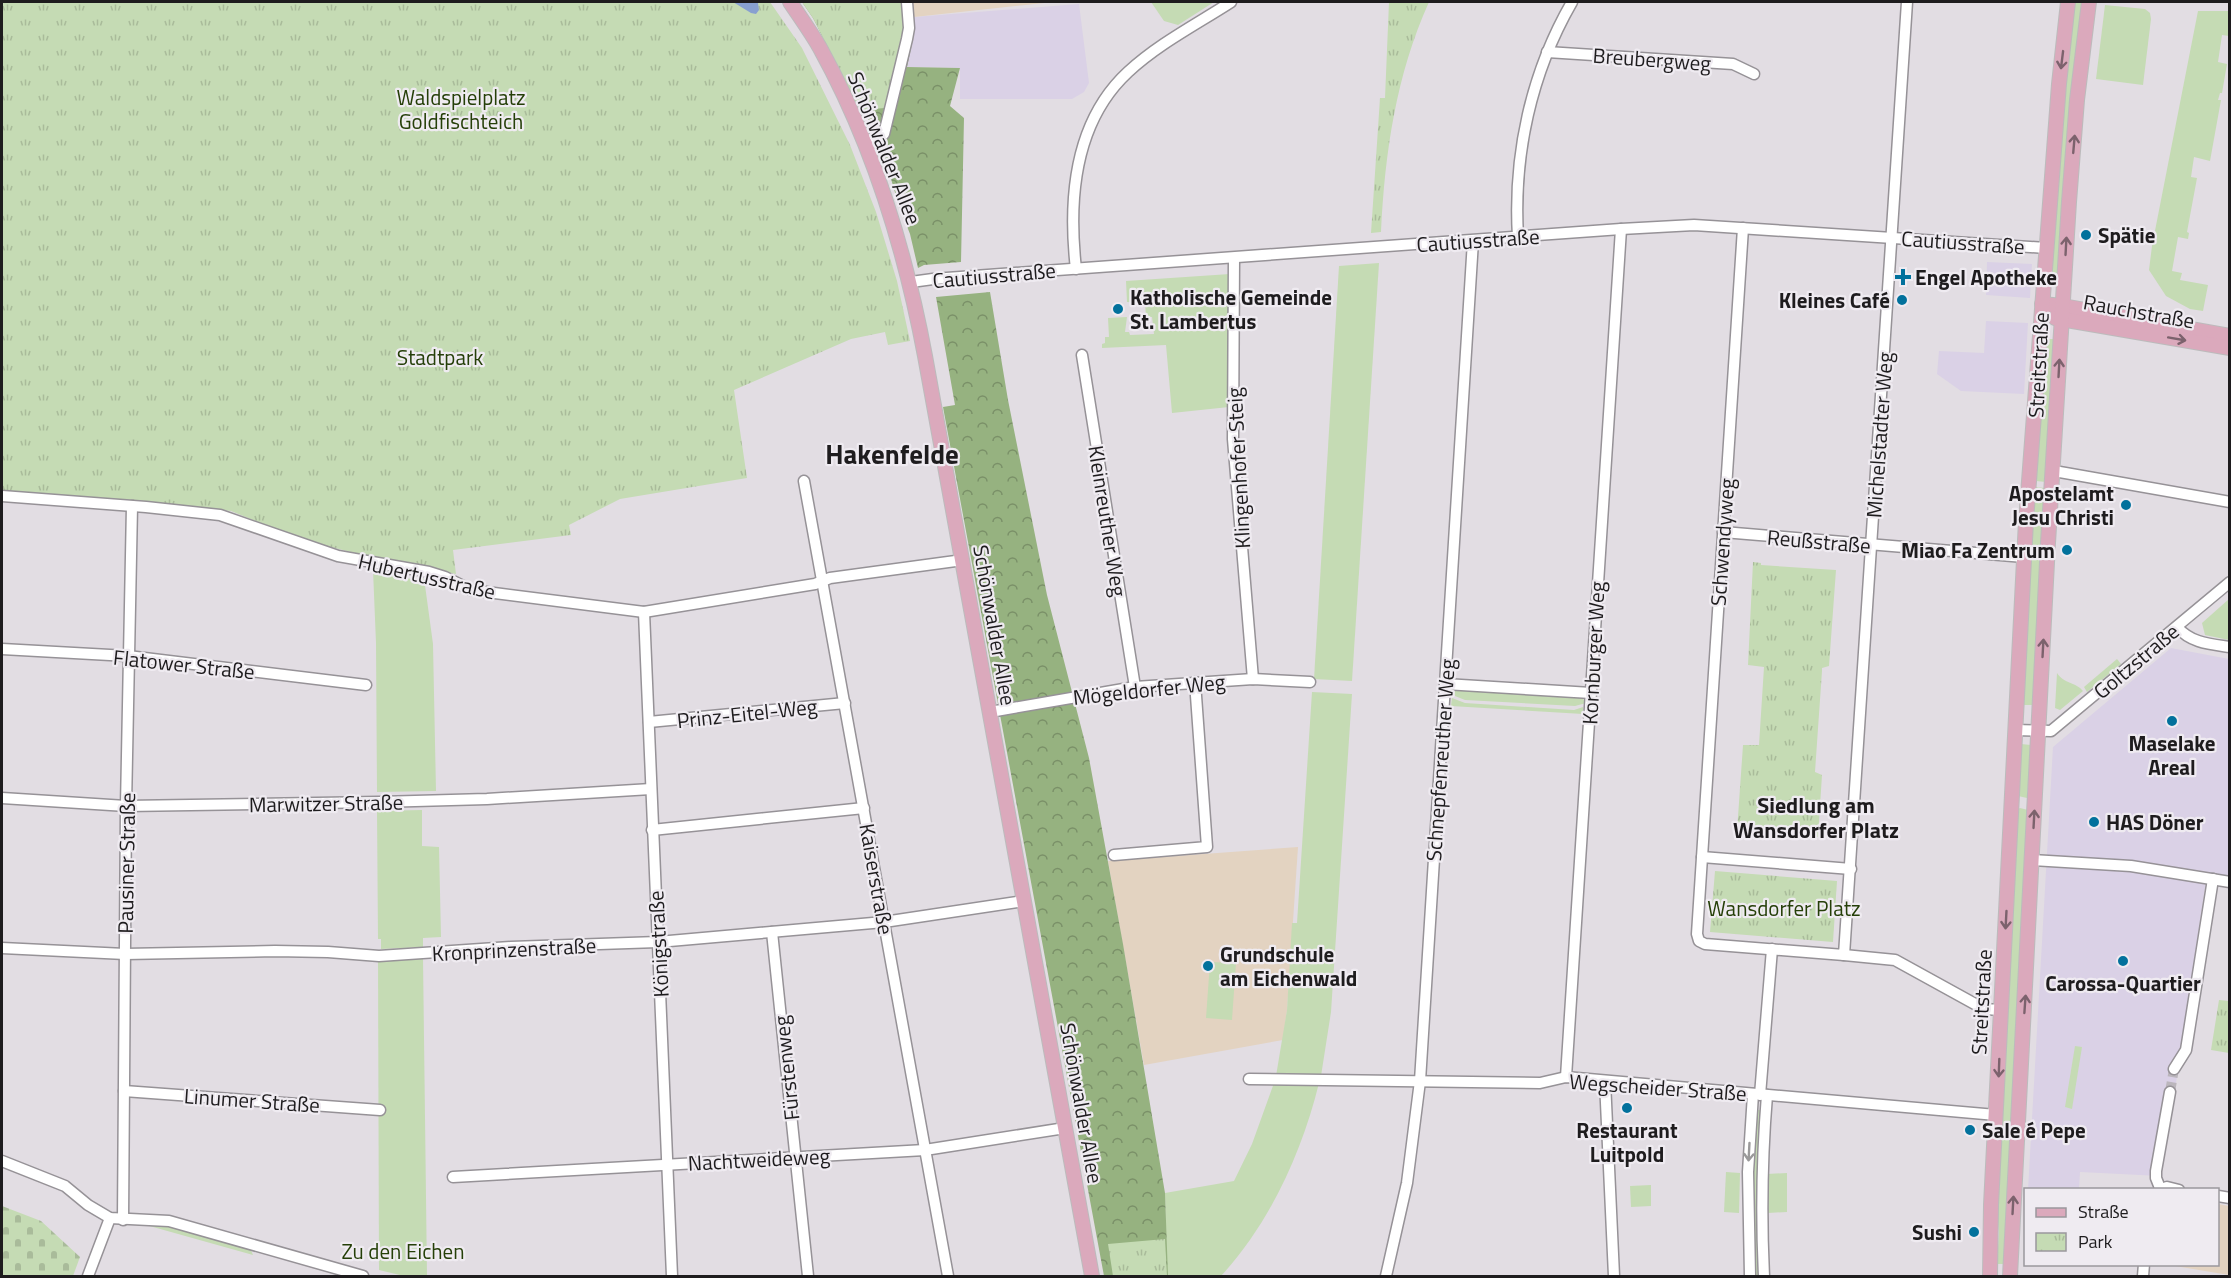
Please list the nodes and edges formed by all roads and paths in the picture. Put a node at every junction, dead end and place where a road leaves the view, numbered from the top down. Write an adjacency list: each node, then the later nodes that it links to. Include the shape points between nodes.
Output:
1 (790, 2): 10 (main road, Schönwalder Allee, via 820,47)
2 (907, 2): 10 (street, via 909,28 884,134)
3 (1231, 2): 18 (street, via 1130,70 1110,91 1093,119 1077,163 1074,186)
4 (1572, 2): 8 (street)
5 (1907, 2): 14 (street, Michelstadter Weg)
6 (2068, 2): 16 (main road, Streitstraße, one-way to 16)
7 (2089, 2): 21 (main road, Streitstraße, one-way to 7, via 2076,111)
8 (1547, 52): 9 (street, Breubergweg, via 1733,64); 13 (street, via 1522,141)
9 (1754, 75)
10 (864, 142): 19 (main road, Schönwalder Allee, via 887,201)
11 (1743, 228): 12 (street, Cautiusstraße, via 1694,225); 14 (street, Cautiusstraße); 30 (street, Schwendyweg)
12 (1621, 229): 13 (street, Cautiusstraße); 47 (street, Kornburger Weg)
13 (1518, 237): 15 (street, Cautiusstraße)
14 (1893, 238): 16 (street, Cautiusstraße); 31 (street, Michelstadter Weg)
15 (1473, 241): 17 (street, Cautiusstraße); 45 (street, Schnepfenreuther Weg)
16 (2046, 248): 20 (main road, Streitstraße)
17 (1234, 258): 18 (street, Cautiusstraße); 41 (street, Klingenhofer Steig, via 1233,439)
18 (1076, 268): 19 (street, Cautiusstraße)
19 (911, 282): 33 (main road, Schönwalder Allee)
20 (2041, 311): 21 (main road, Rauchstraße); 32 (main road, Streitstraße)
21 (2062, 312): 22 (main road, Rauchstraße); 23 (main road, Rauchstraße, one-way to 23); 25 (main road, Streitstraße, one-way to 21)
22 (2229, 336)
23 (2229, 348)
24 (1082, 356): 46 (street, Kleinreuther Weg)
25 (2054, 471): 28 (street); 52 (main road, Streitstraße, one-way to 25)
26 (804, 481): 34 (street, Kaiserstraße)
27 (2, 496): 29 (street, Hubertusstraße)
28 (2229, 502)
29 (132, 506): 36 (street, Hubertusstraße, via 220,515 338,556 429,572 471,590); 40 (street, Pausiner Straße)
30 (1723, 532): 31 (street, Reußstraße); 59 (street, Schwendyweg)
31 (1871, 545): 32 (street, Reußstraße); 61 (street, Michelstadter Weg)
32 (2024, 557): 51 (main road, Streitstraße)
33 (963, 560): 34 (street, Hubertusstraße); 49 (main road, Schönwalder Allee)
34 (822, 581): 36 (street, Hubertusstraße); 48 (street, Kaiserstraße)
35 (2229, 582): 37 (street, Goltzstraße)
36 (644, 612): 50 (street, Königstraße)
37 (2177, 627): 38 (street, via 2194,641); 52 (street, Goltzstraße, via 2051,731)
38 (2229, 647)
39 (2, 649): 40 (street, Flatower Straße)
40 (128, 656): 44 (street, Flatower Straße); 55 (street, Pausiner Straße)
41 (1253, 679): 42 (street, Mögeldorfer Weg); 43 (street, Mögeldorfer Weg)
42 (1195, 682): 46 (street, Mögeldorfer Weg); 58 (street, via 1207,847)
43 (1310, 682)
44 (366, 684)
45 (1445, 684): 47 (street); 76 (street, Schnepfenreuther Weg)
46 (1135, 687): 49 (street, Mögeldorfer Weg)
47 (1591, 693): 74 (street, Kornburger Weg)
48 (845, 703): 50 (street, Prinz-Eitel-Weg); 56 (street, Kaiserstraße)
49 (990, 712): 64 (main road, Schönwalder Allee)
50 (649, 722): 53 (street, Königstraße)
51 (2015, 730): 52 (street); 72 (main road, Streitstraße, one-way to 72)
52 (2039, 731): 60 (main road, Streitstraße, one-way to 52)
53 (651, 789): 55 (street, Marwitzer Straße, via 425,801); 57 (street, Königstraße)
54 (2, 798): 55 (street, Marwitzer Straße)
55 (126, 806): 70 (street, Pausiner Straße)
56 (864, 808): 57 (street); 65 (street, Kaiserstraße)
57 (652, 830): 67 (street, Königstraße)
58 (1114, 855)
59 (1702, 857): 61 (street); 69 (street, via 1699,941)
60 (2032, 860): 62 (street, via 2131,866); 103 (main road, Streitstraße, one-way to 60)
61 (1851, 869): 71 (street)
62 (2213, 879): 63 (street); 73 (street, via 2186,1050)
63 (2229, 882)
64 (1024, 901): 65 (street, Kronprinzenstraße); 83 (main road, Schönwalder Allee)
65 (884, 922): 66 (street, Kronprinzenstraße); 84 (street, Kaiserstraße)
66 (772, 932): 67 (street, Kronprinzenstraße); 85 (street, Fürstenweg)
67 (658, 942): 70 (street, Kronprinzenstraße, via 379,956 275,951); 87 (street, Königstraße)
68 (2, 948): 70 (street, Kronprinzenstraße)
69 (1772, 950): 71 (street); 80 (street)
70 (125, 954): 78 (street, Pausiner Straße)
71 (1844, 955): 72 (street, via 1895,960 1984,1009)
72 (2001, 1010): 82 (main road, Streitstraße, one-way to 82)
73 (2174, 1069)
74 (1566, 1077): 76 (street, Wegscheider Straße, via 1540,1083); 77 (street, Wegscheider Straße)
75 (1249, 1079): 76 (street, Wegscheider Straße)
76 (1420, 1081): 98 (street, Schnepfenreuther Weg, via 1407,1183)
77 (1605, 1081): 80 (street, Wegscheider Straße); 99 (street)
78 (124, 1091): 81 (street, Linumer Straße); 91 (street, Pausiner Straße)
79 (2170, 1092): 89 (street, via 2156,1171)
80 (1760, 1095): 82 (street, Wegscheider Straße); 100 (street, one-way to 100, via 1748,1172); 101 (street)
81 (380, 1110)
82 (1996, 1115): 102 (main road, Streitstraße)
83 (1065, 1128): 84 (street, Nachtweideweg); 97 (main road, Schönwalder Allee)
84 (926, 1150): 85 (street, Nachtweideweg); 96 (street, Kaiserstraße)
85 (795, 1157): 87 (street, Nachtweideweg); 95 (street, Fürstenweg)
86 (2, 1161): 90 (street, via 65,1186)
87 (667, 1164): 88 (street, Nachtweideweg); 94 (street, Königstraße)
88 (453, 1177)
89 (2160, 1188)
90 (110, 1218): 91 (street); 92 (street)
91 (123, 1220): 93 (street, via 169,1221)
92 (87, 1276)
93 (363, 1276)
94 (672, 1276)
95 (808, 1276)
96 (948, 1276)
97 (1092, 1276)
98 (1386, 1276)
99 (1614, 1276)
100 (1750, 1276)
101 (1764, 1276)
102 (1990, 1276)
103 (2010, 1276)

